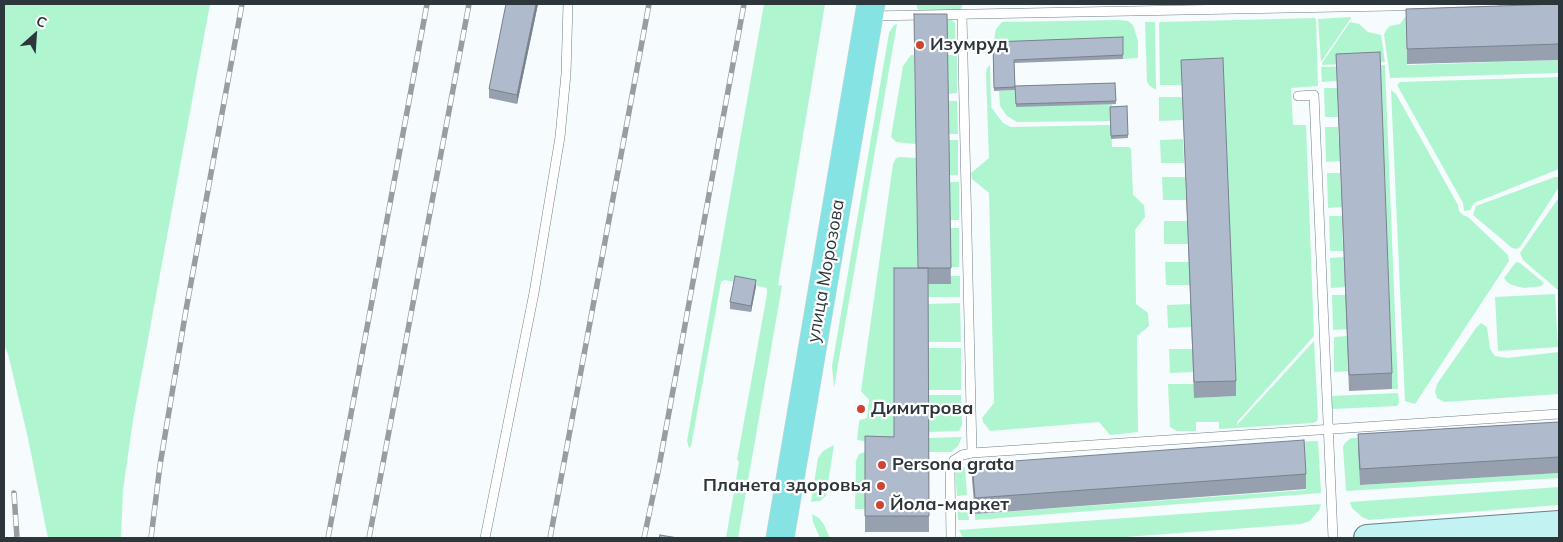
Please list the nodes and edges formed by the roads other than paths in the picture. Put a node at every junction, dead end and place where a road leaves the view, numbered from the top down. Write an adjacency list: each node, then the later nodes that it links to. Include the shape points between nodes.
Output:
1 (568, 4): 13 (lane, via 560,137 534,293)
2 (1002, 4): 6 (lane)
3 (1496, 4): 6 (lane)
4 (871, 10): 5 (lane); 14 (main road, улица Морозова)
5 (962, 15): 6 (lane); 10 (lane)
6 (1002, 15)
7 (1298, 96): 9 (lane, via 1314,95)
8 (1559, 414): 9 (lane)
9 (1328, 429): 10 (lane); 16 (lane)
10 (972, 453): 15 (lane, via 954,460 950,470)
11 (1559, 524): 12 (street)
12 (1464, 535): 17 (street)
13 (485, 538)
14 (780, 538)
15 (952, 538)
16 (1333, 538)
17 (1367, 538)

